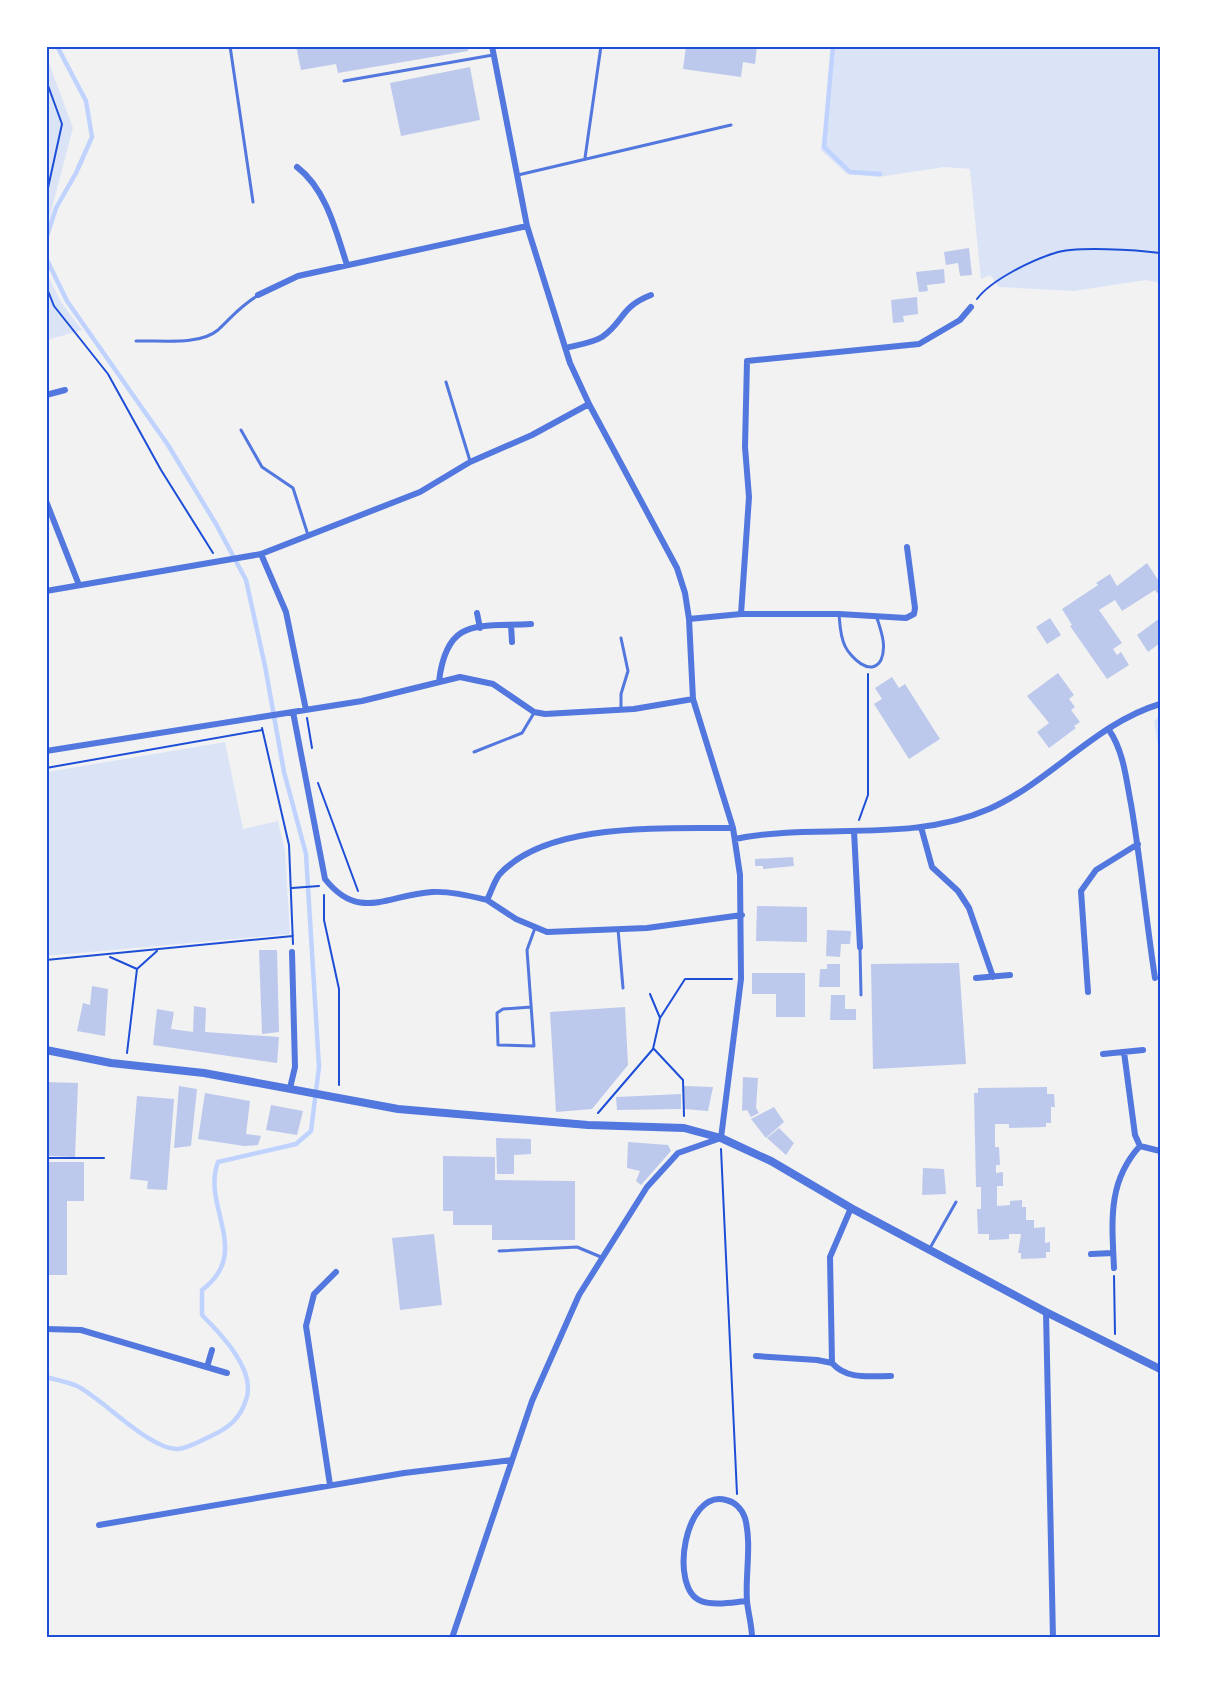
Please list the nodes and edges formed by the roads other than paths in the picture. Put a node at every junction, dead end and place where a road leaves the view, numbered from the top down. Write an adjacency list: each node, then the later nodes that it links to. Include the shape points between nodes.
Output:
1 (230, 46): 10 (lane)
2 (492, 46): 4 (street)
3 (601, 46): 7 (lane)
4 (493, 55): 5 (lane); 9 (street)
5 (344, 81)
6 (731, 125): 7 (lane)
7 (585, 158): 9 (lane)
8 (297, 166): 12 (street, via 311,177 333,221)
9 (518, 175): 11 (street)
10 (253, 202)
11 (527, 226): 12 (street); 17 (street)
12 (347, 265): 14 (street, via 298,276)
13 (651, 294): 17 (street, via 627,307 602,337)
14 (258, 295): 16 (lane, via 206,335 195,339)
15 (971, 307): 31 (street, via 960,320 919,344 747,361 745,447 749,497)
16 (136, 341)
17 (566, 348): 21 (street)
18 (446, 382): 23 (lane)
19 (65, 390): 20 (street)
20 (46, 395)
21 (589, 404): 23 (street); 34 (street, via 677,568)
22 (241, 430): 25 (lane, via 262,467 293,488)
23 (470, 462): 25 (street, via 420,492)
24 (46, 501): 28 (street)
25 (308, 535): 27 (street)
26 (907, 547): 33 (street, via 914,614 906,618)
27 (261, 554): 28 (street); 43 (street, via 286,612)
28 (79, 585): 29 (street)
29 (46, 591)
30 (477, 613): 37 (street)
31 (741, 614): 32 (street); 34 (street)
32 (839, 614): 33 (street); 33 (lane, via 846,649 868,667 876,665 883,650)
33 (877, 618)
34 (688, 619): 41 (street)
35 (531, 624): 36 (street)
36 (511, 625): 37 (street); 39 (street)
37 (480, 628): 40 (street, via 452,638 442,656)
38 (621, 638): 44 (lane, via 628,672)
39 (512, 642)
40 (439, 681): 43 (street, via 362,701); 46 (street, via 460,677 493,684)
41 (693, 699): 44 (street); 51 (street)
42 (1161, 704): 47 (street)
43 (306, 710): 45 (street)
44 (621, 710): 46 (street, via 571,715)
45 (289, 712): 48 (street); 55 (street, via 325,879 336,892 363,905 434,892)
46 (534, 712): 49 (lane, via 522,733)
47 (1109, 730): 50 (street, via 989,809); 54 (street, via 1119,745)
48 (46, 751)
49 (474, 752)
50 (921, 827): 52 (street); 62 (street, via 932,867 958,891 969,908)
51 (733, 828): 53 (street); 55 (street, via 663,829 563,840 532,850 513,863 498,877)
52 (854, 831): 53 (street, via 785,832); 59 (street)
53 (735, 838): 56 (street)
54 (1138, 844): 64 (street); 66 (street, via 1096,870 1081,891)
55 (487, 900): 57 (street)
56 (742, 915): 58 (street); 74 (street, via 741,979)
57 (535, 928): 58 (street, via 564,933); 68 (lane, via 527,950)
58 (618, 930): 65 (lane)
59 (860, 947): 67 (lane)
60 (292, 952): 73 (street, via 296,1067)
61 (1010, 975): 62 (street)
62 (993, 977): 63 (street)
63 (976, 978)
64 (1155, 978)
65 (623, 988)
66 (1088, 992)
67 (861, 995)
68 (531, 1006): 68 (lane, via 534,1046 498,1045 497,1013 503,1008)
69 (46, 1050): 73 (street)
70 (1143, 1050): 71 (street)
71 (1124, 1052): 72 (street); 75 (street, via 1131,1114)
72 (1103, 1054)
73 (290, 1088): 74 (street, via 398,1110 588,1125 684,1128)
74 (722, 1138): 78 (street, via 771,1161); 83 (street, via 678,1153 647,1187)
75 (1140, 1146): 76 (street); 81 (street, via 1119,1175 1112,1221)
76 (1161, 1151)
77 (956, 1202): 79 (lane)
78 (851, 1208): 79 (street); 90 (street, via 830,1257)
79 (930, 1250): 86 (street)
80 (499, 1251): 83 (lane, via 577,1247)
81 (1113, 1252): 82 (street); 84 (street)
82 (1091, 1254)
83 (601, 1257): 95 (street, via 551,1354)
84 (1114, 1268)
85 (336, 1272): 96 (street, via 314,1294 306,1326)
86 (1046, 1312): 92 (street); 101 (street)
87 (46, 1329): 91 (street, via 81,1330)
88 (212, 1350): 91 (street)
89 (756, 1356): 90 (street)
90 (832, 1363): 94 (street, via 850,1376)
91 (207, 1367): 93 (street)
92 (1161, 1369)
93 (227, 1373)
94 (891, 1376)
95 (512, 1460): 96 (street); 99 (street)
96 (330, 1485): 97 (street)
97 (99, 1525)
98 (747, 1601): 98 (street, via 701,1601 691,1593 684,1579 684,1554 696,1512 714,1498 738,1506 745,1518); 100 (street)
99 (452, 1638)
100 (752, 1638)
101 (1053, 1638)

